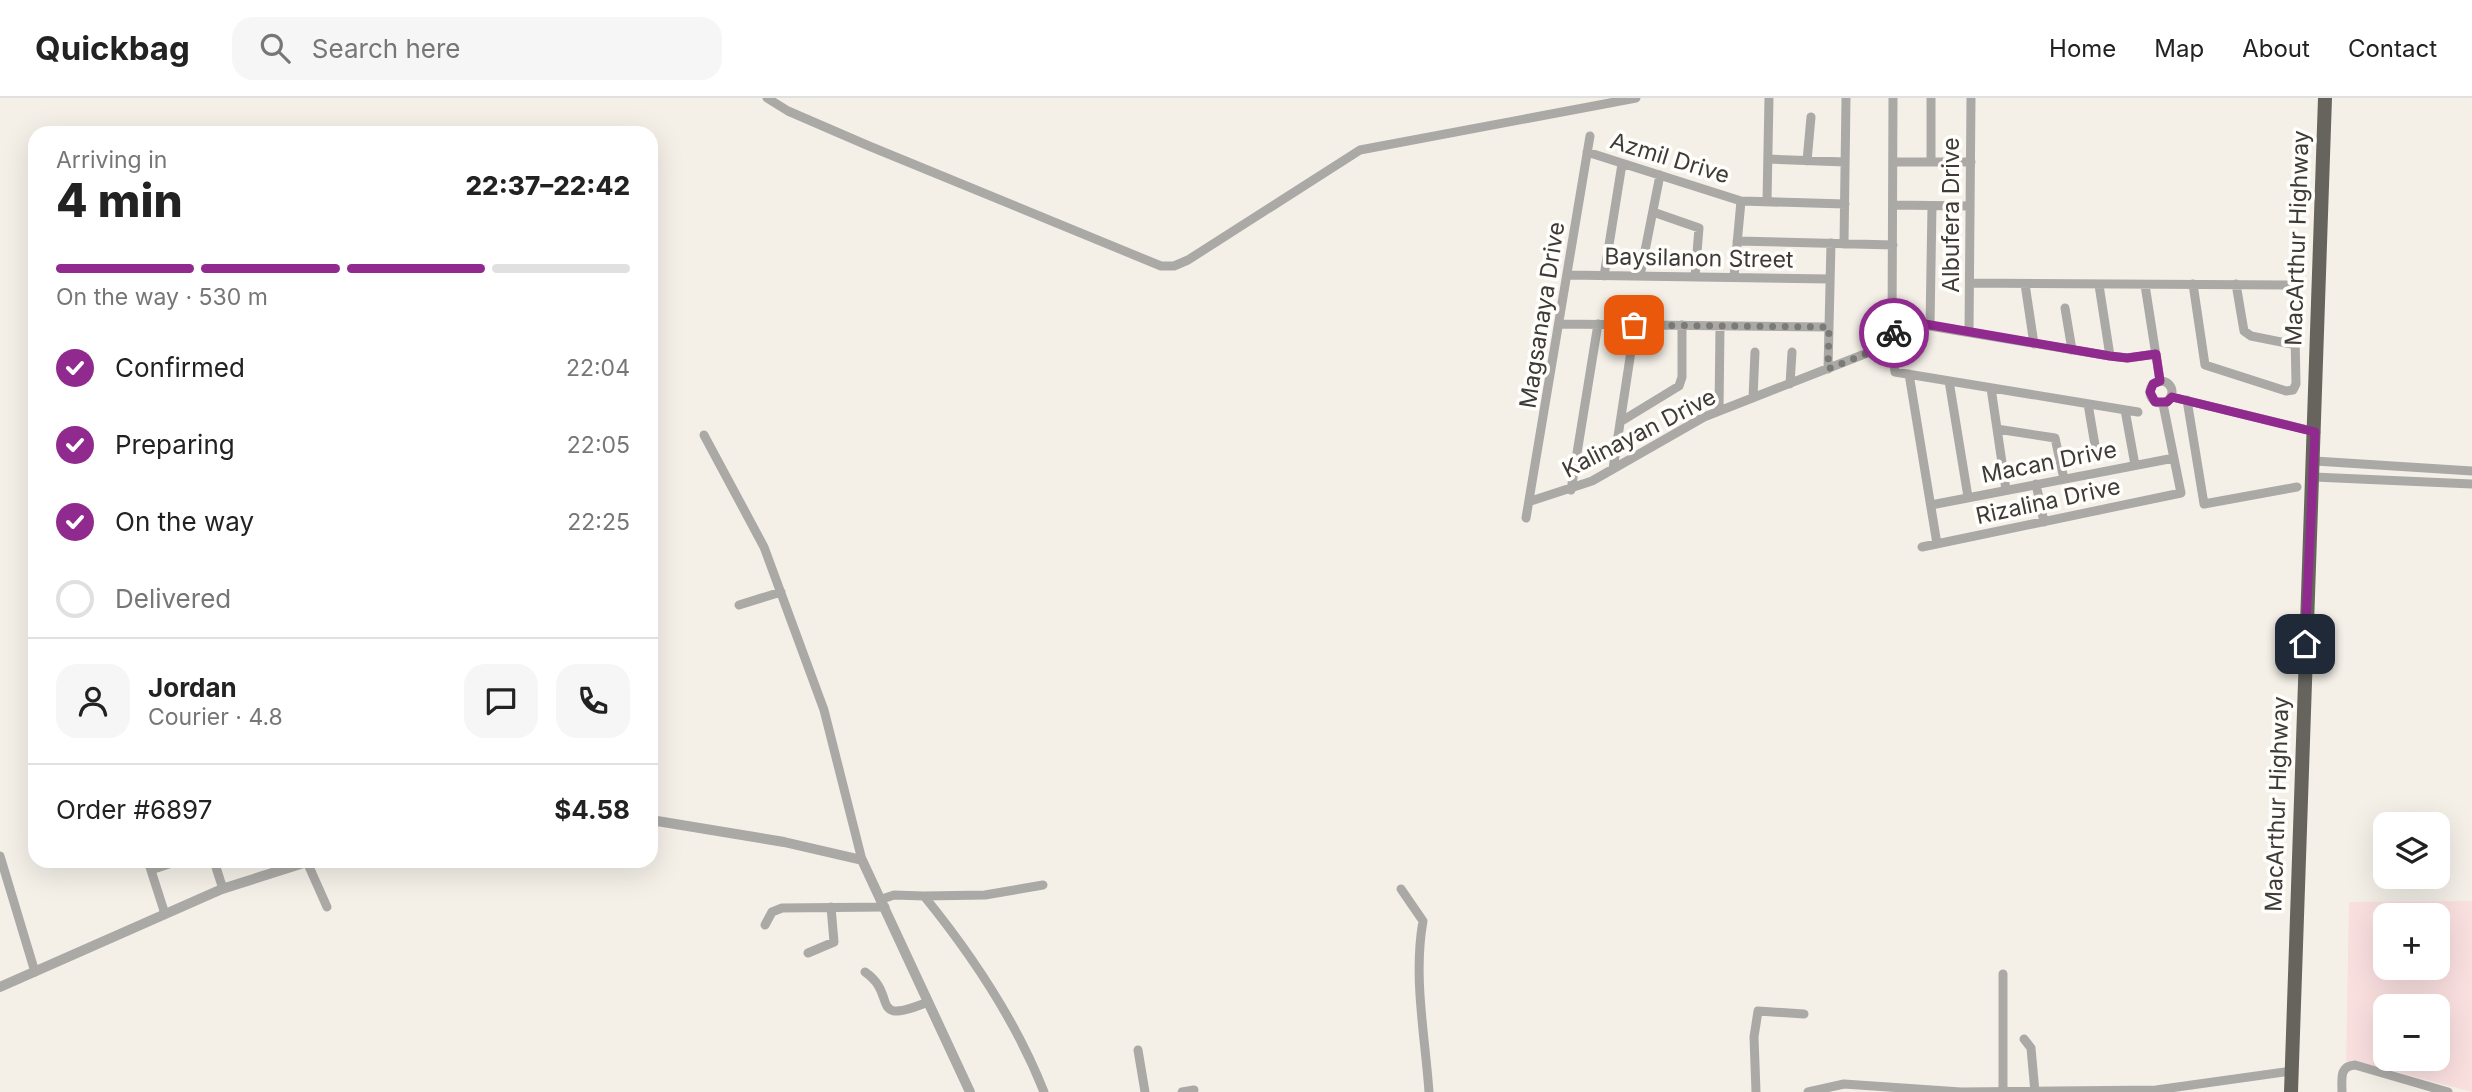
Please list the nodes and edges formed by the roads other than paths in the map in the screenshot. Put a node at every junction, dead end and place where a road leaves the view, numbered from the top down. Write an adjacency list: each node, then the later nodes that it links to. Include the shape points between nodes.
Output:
1 (767, 98): 2 (street, via 869,146 1161,266 1174,266 1360,149)
2 (1636, 98)
3 (1770, 98): 12 (street)
4 (1846, 98): 14 (street)
5 (1893, 98): 15 (street)
6 (1931, 98): 16 (street)
7 (1971, 98): 17 (street, Albufera Drive)
8 (2325, 98): 79 (highway, MacArthur Highway)
9 (1811, 117): 13 (street)
10 (1590, 136): 11 (street, Magsanaya Drive)
11 (1587, 152): 18 (street, Azmil Drive); 31 (street, Magsanaya Drive)
12 (1768, 159): 13 (street); 21 (street)
13 (1807, 161): 14 (street)
14 (1845, 162): 22 (street)
15 (1893, 162): 16 (street); 23 (street)
16 (1931, 162): 17 (street)
17 (1971, 162): 25 (street, Albufera Drive)
18 (1622, 164): 19 (street, Azmil Drive); 32 (street)
19 (1660, 176): 20 (street, Azmil Drive); 26 (street)
20 (1741, 201): 21 (street, Azmil Drive); 27 (street)
21 (1767, 201): 22 (street, Azmil Drive)
22 (1844, 204): 29 (street)
23 (1893, 205): 24 (street); 30 (street)
24 (1932, 206): 25 (street); 50 (street)
25 (1970, 206): 37 (street, Albufera Drive)
26 (1653, 212): 33 (street); 34 (street, via 1699,228)
27 (1737, 241): 28 (street); 35 (street)
28 (1831, 243): 29 (street); 36 (street)
29 (1844, 243): 30 (street)
30 (1893, 245): 44 (street)
31 (1568, 275): 32 (street, Baysilanon Street); 45 (street, Magsanaya Drive)
32 (1604, 275): 33 (street, Baysilanon Street)
33 (1640, 276): 34 (street, Baysilanon Street)
34 (1695, 277): 35 (street, Baysilanon Street)
35 (1734, 277): 36 (street, Baysilanon Street)
36 (1830, 279): 51 (street)
37 (1970, 283): 38 (street); 53 (street, Albufera Drive)
38 (2025, 284): 40 (street); 54 (street)
39 (2193, 284): 41 (street); 42 (street); 55 (street, via 2205,365 2293,390 2297,384)
40 (2099, 285): 41 (street); 62 (street)
41 (2145, 285): 60 (street)
42 (2236, 285): 55 (street, via 2244,331); 55 (street, via 2296,285)
43 (2065, 308): 57 (street)
44 (1893, 320): 50 (street); 52 (street)
45 (1560, 324): 46 (street); 97 (street, Magsanaya Drive)
46 (1598, 324): 47 (street); 94 (street)
47 (1634, 325): 48 (street); 77 (street)
48 (1682, 325): 49 (street); 77 (street, via 1679,386)
49 (1720, 326): 51 (street); 75 (street)
50 (1930, 326): 53 (street)
51 (1829, 327): 63 (street)
52 (1892, 332): 56 (street, via 1882,337); 61 (street, via 1899,335 1903,346)
53 (1969, 332): 54 (street)
54 (2034, 344): 57 (street)
55 (2296, 345)
56 (1880, 348): 61 (street); 63 (street, Kalinayan Drive)
57 (2072, 350): 62 (street)
58 (1755, 352): 70 (street)
59 (1791, 352): 67 (street)
60 (2156, 354): 62 (street); 66 (street)
61 (1893, 356): 64 (street, via 1895,372)
62 (2110, 356)
63 (1828, 369): 67 (street, Kalinayan Drive)
64 (1909, 374): 65 (street); 98 (street)
65 (1949, 381): 68 (street); 96 (street)
66 (2160, 381): 69 (street, via 2171,386); 73 (street, via 2150,392 2155,402)
67 (1790, 384): 70 (street, Kalinayan Drive)
68 (1991, 388): 72 (street); 78 (street)
69 (2172, 397): 71 (street); 73 (street)
70 (1753, 398): 75 (street, Kalinayan Drive)
71 (2186, 400): 79 (street); 93 (street, via 2204,504)
72 (2088, 404): 74 (street); 81 (street)
73 (2163, 404): 82 (street)
74 (2125, 410): 76 (street); 84 (street)
75 (1719, 411): 86 (street, Kalinayan Drive)
76 (2138, 412)
77 (1620, 422): 86 (street)
78 (1997, 429): 89 (street, via 2055,438); 95 (street)
79 (2315, 432): 83 (highway, MacArthur Highway)
80 (704, 435): 103 (street, via 764,547)
81 (2096, 451)
82 (2174, 458): 84 (street, Macan Drive); 100 (street, Rizalina Drive, via 2181,493)
83 (2315, 461): 85 (street); 88 (highway, MacArthur Highway)
84 (2135, 466): 89 (street, Macan Drive)
85 (2403, 466): 87 (street); 90 (street)
86 (1613, 469): 94 (street, Kalinayan Drive)
87 (2472, 471)
88 (2314, 477): 90 (street); 130 (highway, MacArthur Highway)
89 (2064, 479): 91 (street, Macan Drive)
90 (2403, 481): 92 (street)
91 (2036, 484): 95 (street, Macan Drive); 100 (street)
92 (2472, 484)
93 (2297, 487)
94 (1571, 490): 97 (street, Kalinayan Drive)
95 (2006, 490): 96 (street, Macan Drive)
96 (1968, 497): 98 (street, Macan Drive)
97 (1531, 501): 99 (street, Magsanaya Drive)
98 (1931, 505): 101 (street)
99 (1526, 518)
100 (2044, 522): 101 (street, Rizalina Drive)
101 (1937, 544): 102 (street, Rizalina Drive)
102 (1922, 547)
103 (781, 592): 104 (street); 107 (street, via 824,710)
104 (740, 605)
105 (658, 821): 107 (street)
106 (0, 856): 122 (street)
107 (862, 860): 116 (street)
108 (150, 868): 119 (street)
109 (216, 868): 114 (street)
110 (288, 868): 114 (street)
111 (312, 868): 117 (street)
112 (1043, 885): 115 (street, via 985,895)
113 (1401, 888): 137 (street, via 1423,920 1418,941 1419,986)
114 (223, 889): 119 (street)
115 (924, 896): 116 (street, via 894,895); 134 (street, via 1008,1017)
116 (883, 903): 118 (street); 126 (street)
117 (327, 907)
118 (831, 907): 120 (street, via 775,909); 121 (street, via 834,942)
119 (165, 914): 122 (street)
120 (765, 925)
121 (808, 953)
122 (35, 972): 125 (street)
123 (865, 972): 126 (street, via 893,1012)
124 (2003, 974): 132 (street)
125 (0, 987)
126 (928, 1002): 133 (street)
127 (1804, 1014): 138 (street, via 1758,1011)
128 (2024, 1039): 140 (street, via 2031,1048)
129 (1138, 1050): 135 (street)
130 (2291, 1070): 140 (street, via 2174,1089); 141 (highway, MacArthur Highway)
131 (1194, 1090): 136 (street)
132 (2003, 1091): 139 (street, via 1918,1091 1844,1084); 140 (street)
133 (970, 1092)
134 (1044, 1092)
135 (1144, 1092)
136 (1182, 1092)
137 (1429, 1092)
138 (1756, 1092)
139 (1808, 1092)
140 (2035, 1092)
141 (2291, 1092)
142 (2342, 1092): 143 (street, via 2342,1072 2355,1065)
143 (2448, 1092)

